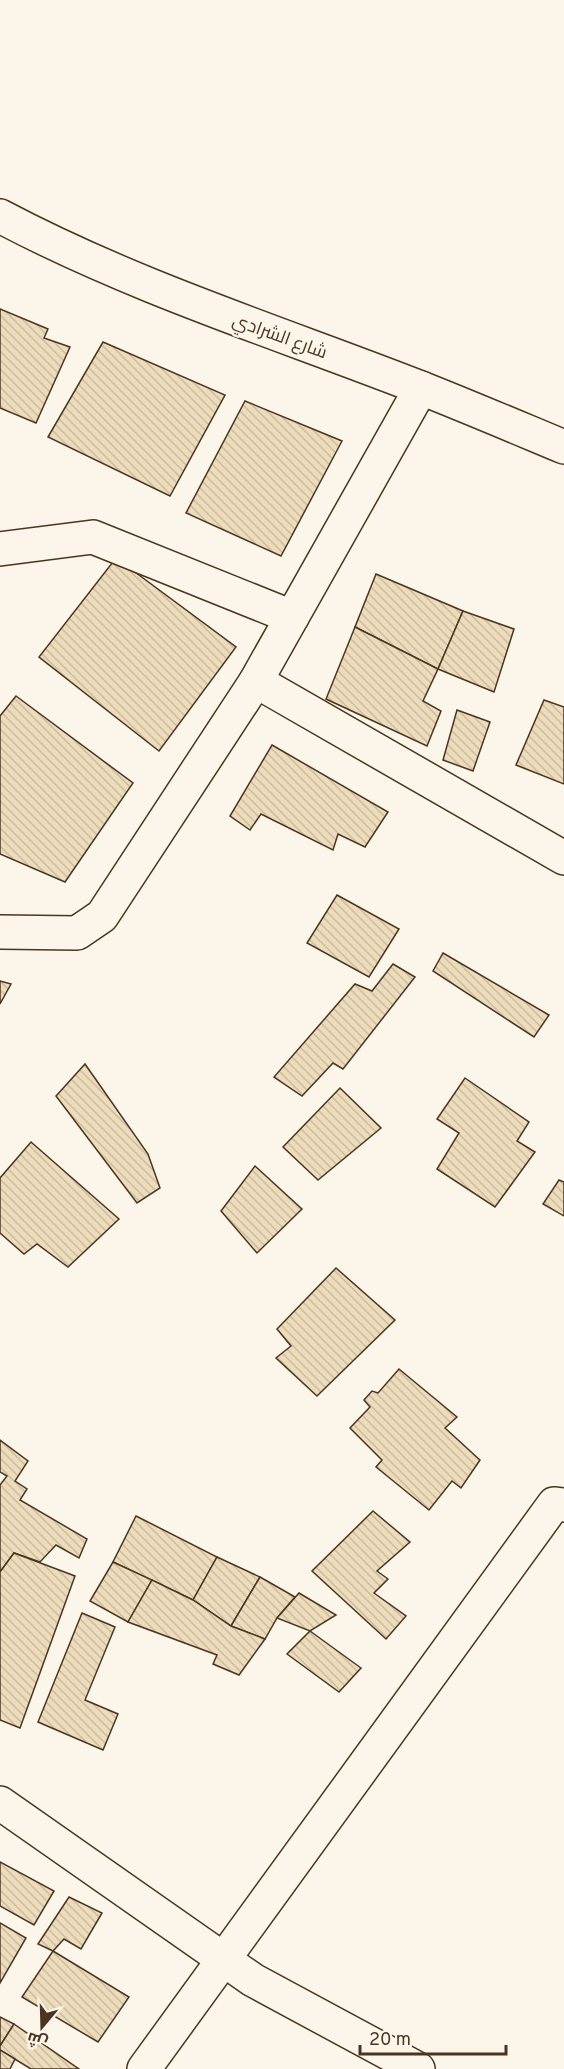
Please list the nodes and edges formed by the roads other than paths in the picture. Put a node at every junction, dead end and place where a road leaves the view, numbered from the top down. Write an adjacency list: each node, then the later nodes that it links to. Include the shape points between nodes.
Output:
1 (0, 216): 2 (street, شارع الشرادي, via 218,313)
2 (421, 388): 3 (street, شارع الشرادي); 5 (street)
3 (564, 447)
4 (0, 549): 5 (street, via 93,537)
5 (292, 617): 6 (street)
6 (256, 681): 7 (street); 8 (street, via 102,916 77,933)
7 (564, 858)
8 (0, 932)
9 (561, 1499): 11 (street)
10 (0, 1803): 11 (street)
11 (224, 1960): 12 (street); 13 (street)
12 (408, 2067)
13 (144, 2069)

